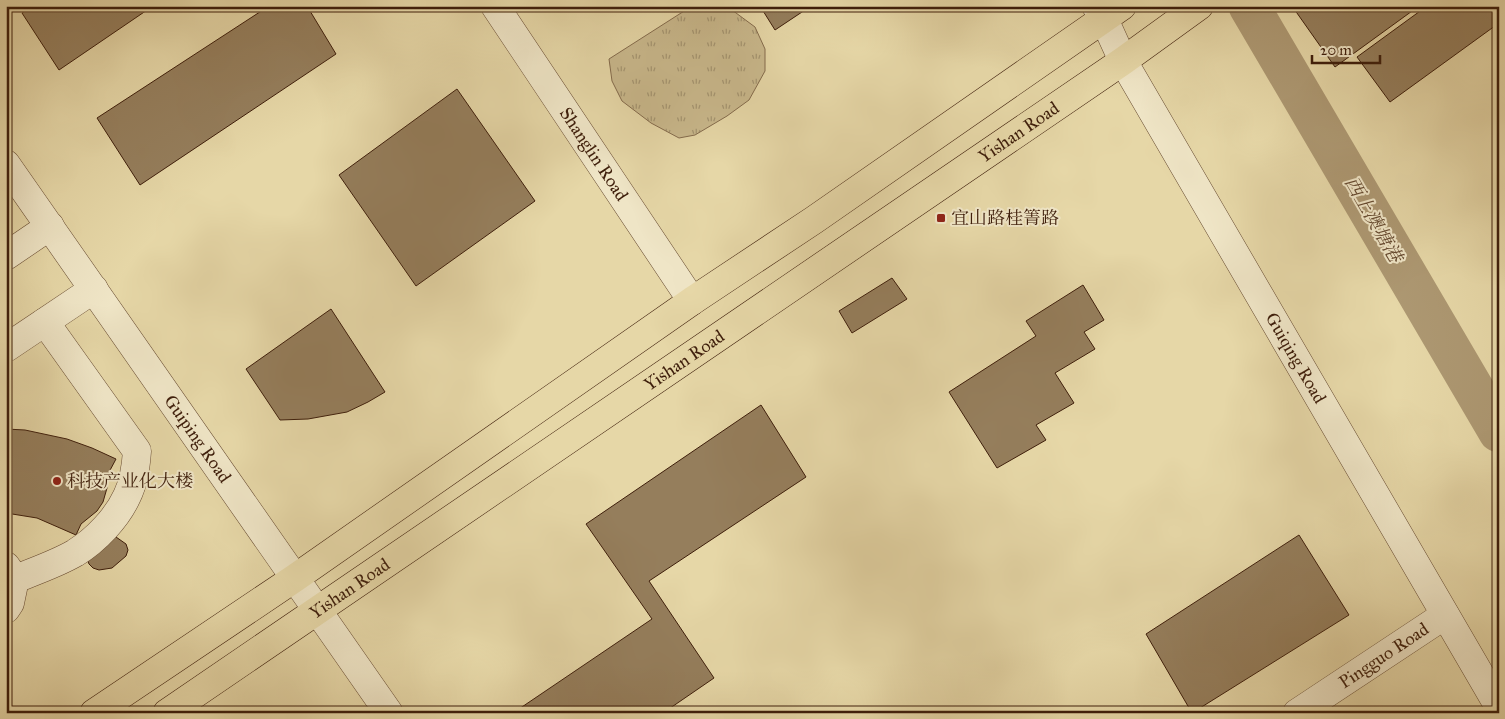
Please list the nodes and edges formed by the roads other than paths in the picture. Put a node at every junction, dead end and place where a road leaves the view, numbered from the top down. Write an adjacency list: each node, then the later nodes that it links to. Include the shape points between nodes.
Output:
1 (495, 6): 9 (street, Shanglin Road)
2 (1197, 8): 4 (main road, Yishan Road)
3 (1108, 10): 4 (street, Guiqing Road); 9 (main road, via 814,220)
4 (1123, 62): 15 (main road, Yishan Road); 16 (street, Guiqing Road)
5 (6, 164): 6 (street, Guiping Road)
6 (50, 226): 7 (street); 8 (street, Guiping Road)
7 (6, 256)
8 (94, 289): 10 (street); 13 (street, Guiping Road)
9 (692, 301): 13 (main road)
10 (45, 322): 11 (street); 12 (street, via 137,451 136,470 127,496 98,535 76,552 52,564)
11 (6, 348)
12 (10, 572): 14 (street, via 10,603)
13 (295, 578): 15 (street, Guiping Road); 18 (main road)
14 (6, 609)
15 (318, 611): 19 (main road, Yishan Road); 20 (street, Guiping Road)
16 (1445, 615): 17 (street, Guiqing Road); 21 (street, Pingguo Road)
17 (1499, 707)
18 (94, 713)
19 (167, 713)
20 (389, 713)
21 (1297, 713)

